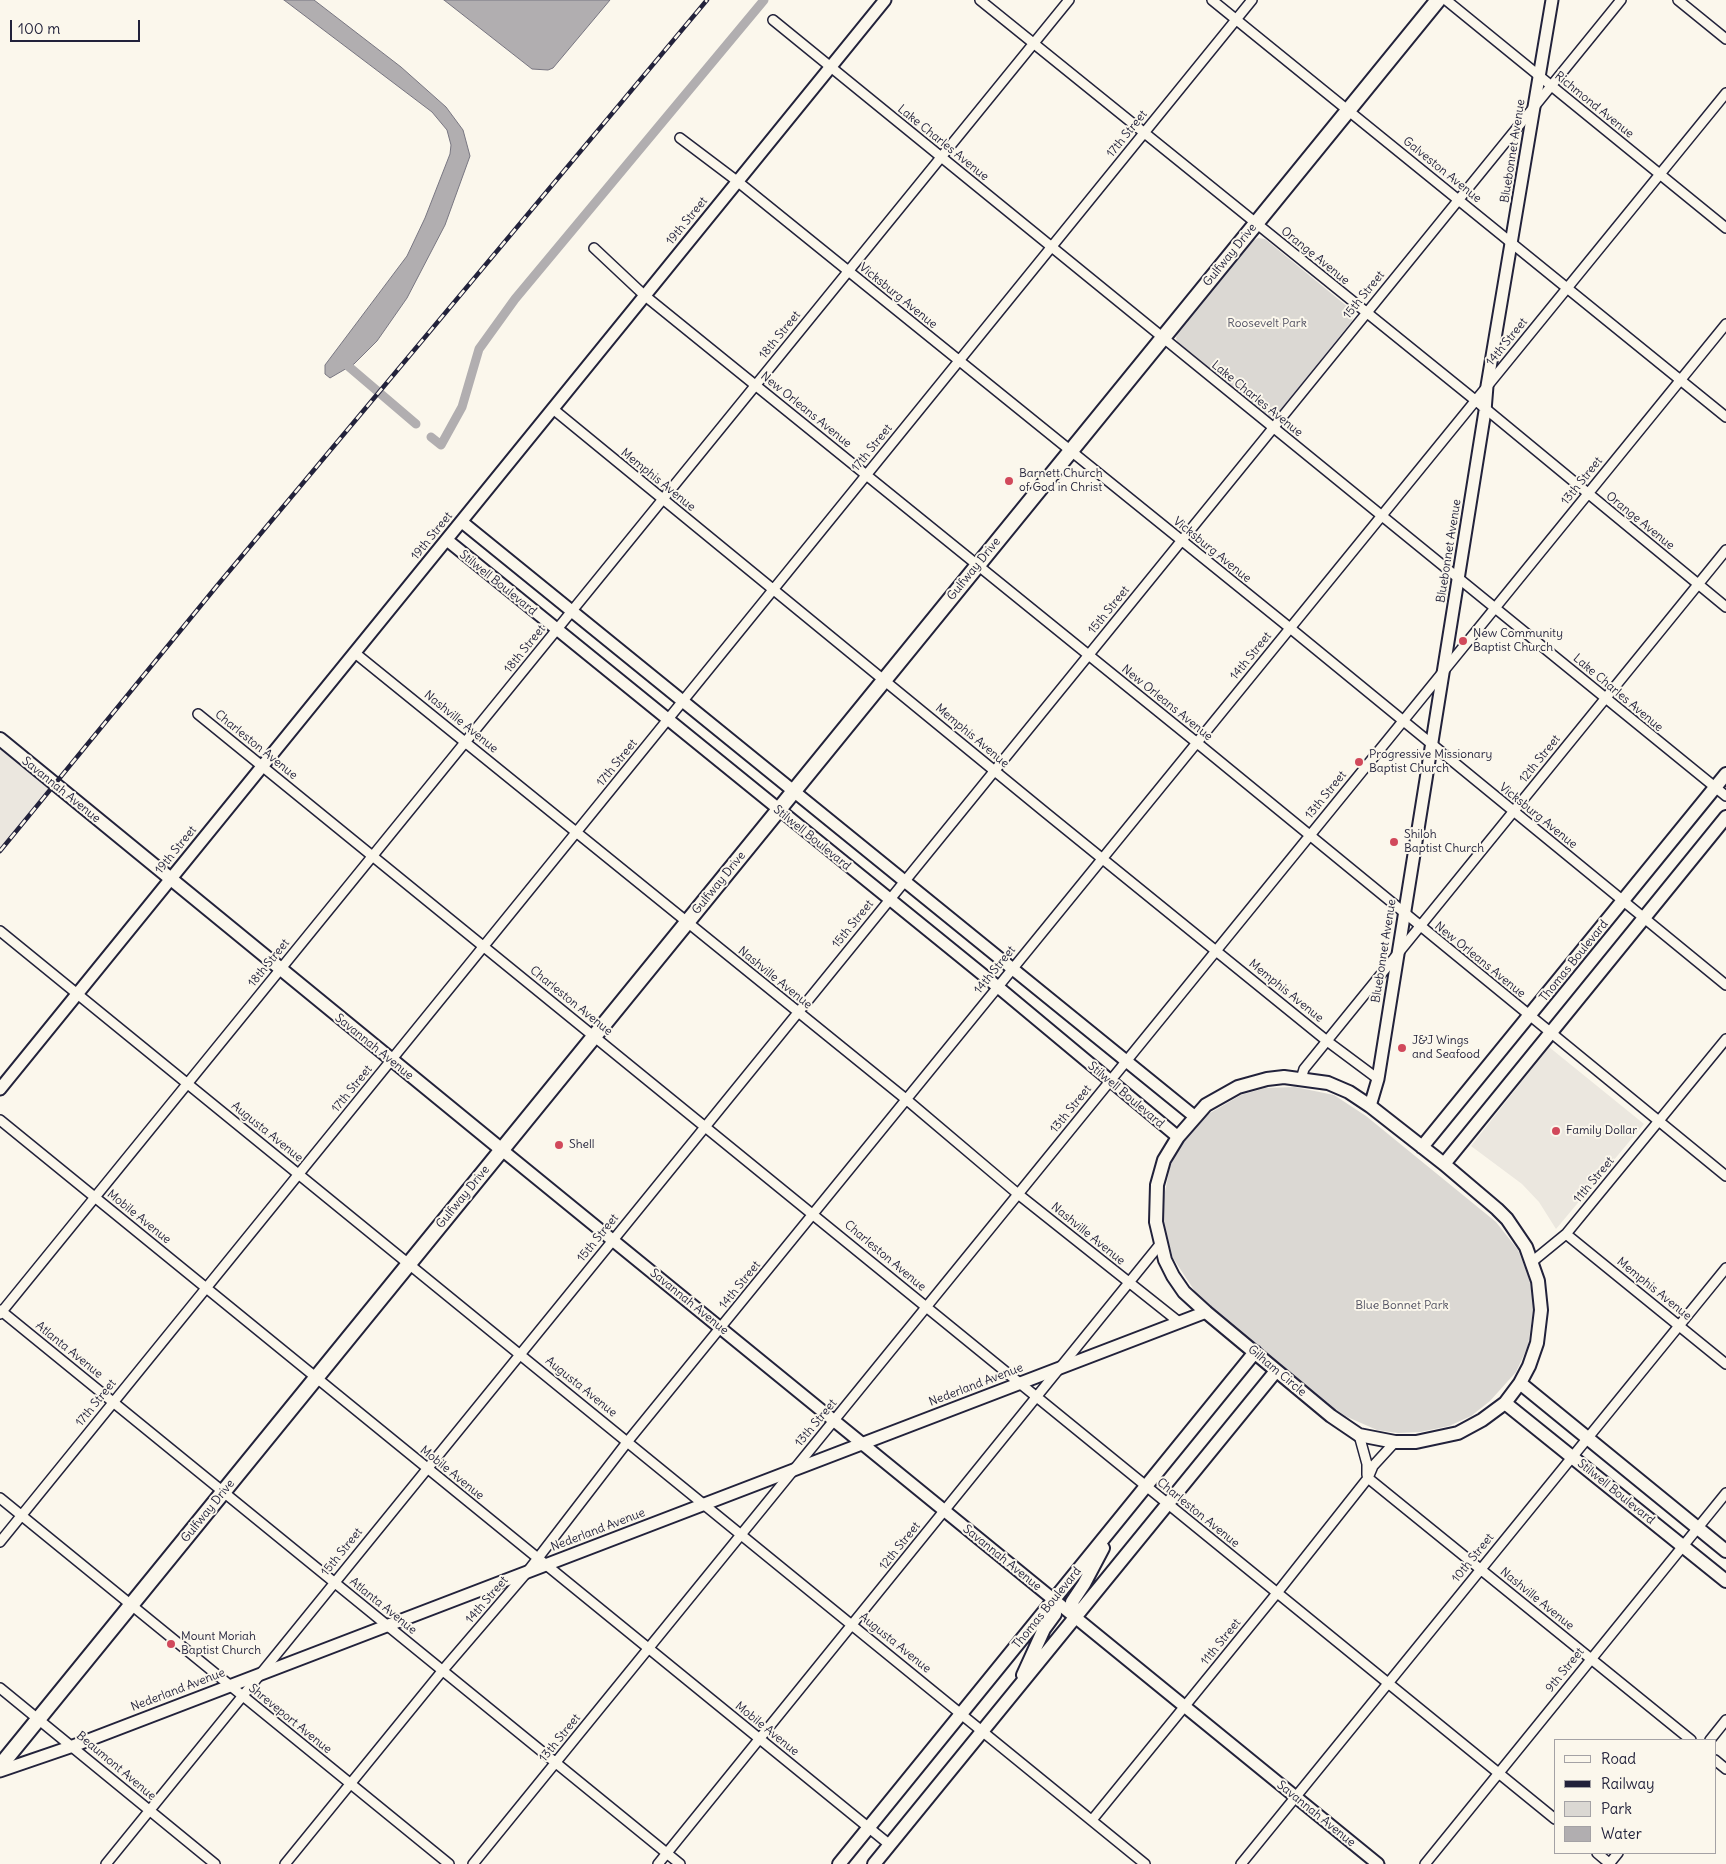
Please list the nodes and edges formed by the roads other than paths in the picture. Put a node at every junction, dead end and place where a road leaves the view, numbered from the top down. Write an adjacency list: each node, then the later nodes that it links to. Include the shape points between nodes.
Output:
1 (885, 0): 15 (street, 19th Street)
2 (980, 0): 14 (street, Orange Avenue)
3 (1069, 0): 14 (street, 18th Street)
4 (1212, 0): 12 (street, Galveston Avenue)
5 (1252, 0): 12 (street, 17th Street)
6 (1438, 0): 20 (main road, Gulfway Drive)
7 (1446, 0): 16 (street, Richmond Avenue)
8 (1552, 0): 16 (street, Bluebonnet Avenue)
9 (1621, 0): 17 (street, 15th Street)
10 (1678, 0): 13 (street)
11 (773, 20): 15 (street, Lake Charles Avenue)
12 (1236, 20): 20 (street, Galveston Avenue); 21 (street, 17th Street)
13 (1726, 38)
14 (1034, 43): 21 (street, Orange Avenue); 23 (street, 18th Street)
15 (830, 67): 23 (street, Lake Charles Avenue); 25 (street, 19th Street)
16 (1539, 77): 17 (street, Richmond Avenue); 19 (street, Bluebonnet Avenue)
17 (1551, 86): 19 (street, 15th Street); 24 (street, Richmond Avenue)
18 (1726, 93): 24 (street, 14th Street)
19 (1534, 106): 26 (street, 15th Street); 29 (street, Bluebonnet Avenue)
20 (1348, 110): 26 (street, Galveston Avenue); 27 (main road, Gulfway Drive)
21 (1144, 134): 27 (street, Orange Avenue); 30 (street, 17th Street)
22 (680, 138): 25 (street, Vicksburg Avenue)
23 (942, 157): 30 (street, Lake Charles Avenue); 32 (street, 18th Street)
24 (1660, 174): 28 (street, Richmond Avenue); 33 (street, 14th Street)
25 (737, 181): 32 (street, Vicksburg Avenue); 34 (street, 19th Street)
26 (1458, 199): 29 (street, Galveston Avenue); 35 (street, 15th Street)
27 (1255, 224): 35 (street, Orange Avenue); 37 (main road, Gulfway Drive)
28 (1726, 228)
29 (1512, 244): 33 (street, Galveston Avenue); 41 (street, Bluebonnet Avenue)
30 (1052, 247): 37 (street, Lake Charles Avenue); 38 (street, 17th Street)
31 (594, 248): 34 (street, New Orleans Avenue)
32 (848, 272): 38 (street, Vicksburg Avenue); 40 (street, 18th Street)
33 (1568, 287): 39 (street, Galveston Avenue); 41 (street, 14th Street)
34 (644, 295): 40 (street, New Orleans Avenue); 43 (street, 19th Street)
35 (1365, 314): 42 (street, Orange Avenue); 46 (street, 15th Street)
36 (1726, 324): 39 (street, 13th Street)
37 (1163, 337): 46 (street, Lake Charles Avenue); 47 (main road, Gulfway Drive)
38 (958, 361): 47 (street, Vicksburg Avenue); 48 (street, 17th Street)
39 (1680, 380): 45 (street, Galveston Avenue); 49 (street, 13th Street)
40 (755, 385): 48 (street, New Orleans Avenue); 50 (street, 18th Street)
41 (1487, 386): 42 (street, 14th Street); 44 (street, Bluebonnet Avenue)
42 (1475, 400): 44 (street, Orange Avenue); 51 (street, 14th Street)
43 (553, 409): 50 (street, Memphis Avenue); 52 (street, 19th Street)
44 (1486, 411): 49 (street, Orange Avenue); 57 (street, Bluebonnet Avenue)
45 (1726, 417)
46 (1273, 428): 51 (street, Lake Charles Avenue); 54 (street, 15th Street)
47 (1070, 451): 54 (street, Vicksburg Avenue); 56 (main road, Gulfway Drive)
48 (866, 475): 56 (street, New Orleans Avenue); 59 (street, 17th Street)
49 (1588, 494): 58 (street, Orange Avenue); 60 (street, 13th Street)
50 (662, 500): 59 (street, Memphis Avenue); 62 (street, 18th Street)
51 (1382, 514): 57 (street, Lake Charles Avenue); 63 (street, 14th Street)
52 (462, 522): 53 (street, 19th Street); 62 (street, Stilwell Boulevard)
53 (447, 540): 64 (street, Stilwell Boulevard); 65 (street, 19th Street)
54 (1181, 541): 63 (street, Vicksburg Avenue); 66 (street, 15th Street)
55 (1726, 550): 58 (street, 12th Street)
56 (978, 565): 66 (street, New Orleans Avenue); 68 (main road, Gulfway Drive)
57 (1458, 578): 60 (street, Lake Charles Avenue); 67 (street, Bluebonnet Avenue)
58 (1698, 584): 61 (street, Orange Avenue); 69 (street, 12th Street)
59 (773, 589): 68 (street, Memphis Avenue); 70 (street, 17th Street)
60 (1495, 608): 67 (street, 13th Street); 69 (street, Lake Charles Avenue)
61 (1726, 608)
62 (572, 612): 64 (street, 18th Street); 70 (street, Stilwell Boulevard)
63 (1290, 628): 73 (street, Vicksburg Avenue); 76 (street, 14th Street)
64 (556, 630): 72 (street, Stilwell Boulevard); 75 (street, 18th Street)
65 (355, 653): 75 (street, Nashville Avenue); 78 (street, 19th Street)
66 (1088, 655): 76 (street, New Orleans Avenue); 79 (street, 15th Street)
67 (1444, 671): 73 (street, 13th Street); 77 (street, Bluebonnet Avenue)
68 (885, 679): 79 (street, Memphis Avenue); 82 (main road, Gulfway Drive)
69 (1605, 699): 81 (street, Lake Charles Avenue); 85 (street, 12th Street)
70 (682, 702): 72 (street, 17th Street); 82 (street, Stilwell Boulevard)
71 (198, 714): 78 (street, Charleston Avenue)
72 (668, 721): 84 (street, Stilwell Boulevard); 87 (street, 17th Street)
73 (1402, 722): 77 (street, Vicksburg Avenue); 88 (street, 13th Street)
74 (0, 739): 91 (main road, Savannah Avenue)
75 (466, 742): 87 (street, Nashville Avenue); 89 (street, 18th Street)
76 (1196, 742): 88 (street, New Orleans Avenue); 90 (street, 14th Street)
77 (1432, 746): 85 (street, Vicksburg Avenue); 95 (street, Bluebonnet Avenue)
78 (262, 766): 89 (street, Charleston Avenue); 91 (street, 19th Street)
79 (994, 770): 90 (street, Memphis Avenue); 92 (street, 15th Street)
80 (1726, 774): 81 (main road, Thomas Boulevard)
81 (1715, 788): 83 (street, Lake Charles Avenue); 94 (main road, Thomas Boulevard)
82 (794, 792): 84 (main road, Gulfway Drive); 92 (street, Stilwell Boulevard)
83 (1726, 796)
84 (778, 810): 93 (street, Stilwell Boulevard); 97 (main road, Gulfway Drive)
85 (1513, 812): 94 (street, Vicksburg Avenue); 98 (street, 12th Street)
86 (1726, 817): 96 (main road)
87 (577, 833): 97 (street, Nashville Avenue); 100 (street, 17th Street)
88 (1309, 836): 95 (street, New Orleans Avenue); 101 (street, 13th Street)
89 (373, 856): 100 (street, Charleston Avenue); 104 (street, 18th Street)
90 (1103, 857): 101 (street, Memphis Avenue); 103 (street, 14th Street)
91 (170, 879): 104 (main road, Savannah Avenue); 107 (street, 19th Street)
92 (904, 882): 93 (street, 15th Street); 103 (street, Stilwell Boulevard)
93 (888, 900): 106 (street, Stilwell Boulevard); 108 (street, 15th Street)
94 (1623, 901): 96 (street, Vicksburg Avenue); 109 (main road, Thomas Boulevard)
95 (1404, 914): 98 (street, New Orleans Avenue); 102 (street, Bluebonnet Avenue)
96 (1644, 918): 105 (street, Vicksburg Avenue); 110 (main road)
97 (687, 923): 108 (street, Nashville Avenue); 111 (main road, Gulfway Drive)
98 (1419, 927): 102 (street, 12th Street); 109 (street, New Orleans Avenue)
99 (0, 931): 107 (street, Augusta Avenue)
100 (484, 946): 111 (street, Charleston Avenue); 114 (street, 17th Street)
101 (1216, 950): 113 (street, Memphis Avenue); 115 (street, 13th Street)
102 (1398, 953): 113 (street, 12th Street); 117 (street, Bluebonnet Avenue)
103 (1013, 969): 106 (street, 14th Street); 115 (street, Stilwell Boulevard)
104 (280, 970): 114 (main road, Savannah Avenue); 119 (street, 18th Street)
105 (1726, 985)
106 (998, 987): 118 (street, Stilwell Boulevard); 121 (street, 14th Street)
107 (77, 994): 119 (street, Augusta Avenue); 120 (street, 19th Street)
108 (798, 1013): 121 (street, Nashville Avenue); 126 (street, 15th Street)
109 (1530, 1016): 110 (street, New Orleans Avenue); 128 (main road, Thomas Boulevard)
110 (1550, 1033): 125 (street, New Orleans Avenue); 130 (main road)
111 (594, 1036): 126 (street, Charleston Avenue); 129 (main road, Gulfway Drive)
112 (1726, 1039): 125 (street, 11th Street)
113 (1327, 1041): 116 (street, 12th Street, via 1304,1069); 117 (street, Memphis Avenue)
114 (391, 1060): 129 (main road, Savannah Avenue); 131 (street, 17th Street)
115 (1126, 1061): 118 (street, 13th Street); 123 (street, Stilwell Boulevard)
116 (1300, 1079): 122 (main road, Gilham Circle, via 1328,1083); 123 (main road, Gilham Circle, via 1267,1079 1238,1086)
117 (1378, 1079): 122 (street, Bluebonnet Avenue)
118 (1110, 1081): 127 (street, Stilwell Boulevard); 133 (street, 13th Street)
119 (188, 1084): 131 (street, Augusta Avenue); 134 (street, 18th Street)
120 (0, 1089)
121 (906, 1100): 133 (street, Nashville Avenue); 135 (street, 14th Street)
122 (1370, 1106): 128 (main road, Gilham Circle)
123 (1194, 1116): 127 (main road, Gilham Circle)
124 (0, 1120): 134 (street, Mobile Avenue)
125 (1659, 1122): 132 (street, New Orleans Avenue); 136 (street, 11th Street)
126 (705, 1126): 135 (street, Charleston Avenue); 137 (street, 15th Street)
127 (1178, 1138): 138 (main road, Gilham Circle, via 1164,1160 1156,1185 1156,1222)
128 (1422, 1147): 130 (main road, Gilham Circle)
129 (502, 1150): 137 (street, Savannah Avenue); 140 (main road, Gulfway Drive)
130 (1444, 1164): 139 (main road, Gilham Circle, via 1507,1219)
131 (298, 1174): 140 (street, Augusta Avenue); 143 (street, 17th Street)
132 (1726, 1176)
133 (1018, 1194): 142 (street, Nashville Avenue); 144 (street, 13th Street)
134 (95, 1198): 143 (street, Mobile Avenue); 145 (street, 18th Street)
135 (814, 1214): 144 (street, Charleston Avenue); 149 (street, 14th Street)
136 (1566, 1234): 139 (street, 11th Street); 148 (street, Memphis Avenue)
137 (612, 1240): 149 (street, Savannah Avenue); 151 (street, 15th Street)
138 (1161, 1243): 142 (street, 12th Street); 146 (main road, Gilham Circle, via 1173,1276 1184,1292)
139 (1532, 1261): 157 (main road, Gilham Circle, via 1540,1295 1540,1327 1531,1360)
140 (409, 1264): 151 (street, Augusta Avenue); 155 (main road, Gulfway Drive)
141 (1726, 1268): 148 (street, 10th Street)
142 (1129, 1284): 147 (street, Nashville Avenue); 153 (street, 12th Street)
143 (206, 1288): 155 (street, Mobile Avenue); 159 (street, 17th Street)
144 (926, 1307): 156 (street, Charleston Avenue); 161 (street, 13th Street)
145 (1, 1312): 159 (street, Atlanta Avenue)
146 (1206, 1312): 147 (street, Nederland Avenue); 150 (main road, Gilham Circle)
147 (1179, 1322): 153 (street, Nederland Avenue)
148 (1679, 1325): 152 (street, Memphis Avenue); 163 (street, 10th Street)
149 (721, 1327): 161 (street, Savannah Avenue); 164 (street, 14th Street)
150 (1255, 1352): 154 (main road, Gilham Circle); 171 (main road, Thomas Boulevard)
151 (520, 1354): 164 (street, Augusta Avenue); 168 (street, 15th Street)
152 (1726, 1364)
153 (1058, 1368): 156 (street, Nederland Avenue); 158 (street, 12th Street)
154 (1276, 1370): 162 (main road, Gilham Circle); 175 (main road)
155 (316, 1378): 168 (street, Mobile Avenue); 172 (main road, Gulfway Drive)
156 (1019, 1382): 158 (street, Charleston Avenue); 166 (street, Nederland Avenue)
157 (1520, 1383): 160 (main road, Gilham Circle); 163 (main road, Stilwell Boulevard)
158 (1037, 1398): 171 (street, Charleston Avenue); 177 (street, 12th Street)
159 (113, 1402): 172 (street, Atlanta Avenue); 178 (street, 17th Street)
160 (1505, 1403): 165 (main road, Gilham Circle, via 1458,1433 1432,1440); 167 (main road, Stilwell Boulevard)
161 (834, 1421): 166 (street, Savannah Avenue); 169 (street, 13th Street)
162 (1359, 1435): 165 (main road, Gilham Circle); 170 (street)
163 (1587, 1438): 167 (street, 10th Street); 179 (main road, Stilwell Boulevard)
164 (628, 1441): 176 (street, Augusta Avenue); 185 (street, 14th Street)
165 (1395, 1442): 170 (street, 11th Street, via 1373,1466)
166 (863, 1444): 169 (street, Nederland Avenue); 177 (street, Savannah Avenue)
167 (1572, 1456): 183 (main road, Stilwell Boulevard); 186 (street, 10th Street)
168 (427, 1469): 185 (street, Mobile Avenue); 189 (street, 15th Street)
169 (793, 1470): 176 (street, Nederland Avenue); 181 (street, 13th Street)
170 (1368, 1478): 186 (street, Nashville Avenue); 190 (street, 11th Street)
171 (1147, 1486): 175 (street, Charleston Avenue); 180 (main road, Thomas Boulevard)
172 (223, 1492): 189 (street, Atlanta Avenue); 192 (main road, Gulfway Drive)
173 (1726, 1493): 179 (street, 9th Street)
174 (0, 1498): 178 (street, Shreveport Avenue)
175 (1168, 1503): 190 (street, Charleston Avenue); 193 (main road)
176 (702, 1505): 181 (street, Augusta Avenue); 185 (street, Nederland Avenue)
177 (944, 1511): 191 (street, Savannah Avenue); 195 (street, 12th Street)
178 (21, 1516): 182 (street, 17th Street); 192 (street, Shreveport Avenue)
179 (1697, 1528): 183 (street, 9th Street); 184 (main road, Stilwell Boulevard)
180 (1110, 1531): 191 (main road, Thomas Boulevard); 193 (main road, via 1072,1602)
181 (741, 1535): 195 (street, Augusta Avenue); 196 (street, 13th Street)
182 (0, 1542)
183 (1682, 1546): 188 (main road, Stilwell Boulevard); 197 (street, 9th Street)
184 (1726, 1551)
185 (542, 1562): 187 (street, Nederland Avenue); 196 (street, Mobile Avenue)
186 (1481, 1569): 197 (street, Nashville Avenue); 200 (street, 10th Street)
187 (528, 1571): 194 (street, Nederland Avenue); 198 (street, 14th Street)
188 (1726, 1581)
189 (334, 1582): 194 (street, Atlanta Avenue); 199 (street, 15th Street)
190 (1277, 1593): 200 (street, Charleston Avenue); 205 (street, 11th Street)
191 (1054, 1600): 193 (street, Savannah Avenue); 202 (main road, via 1055,1614 1027,1662); 206 (main road, Thomas Boulevard)
192 (131, 1605): 201 (street, Shreveport Avenue); 207 (main road, Gulfway Drive)
193 (1075, 1617): 202 (main road); 205 (street, Savannah Avenue)
194 (387, 1625): 198 (street, Atlanta Avenue); 199 (street, Nederland Avenue)
195 (852, 1625): 206 (street, Augusta Avenue); 210 (street, 12th Street)
196 (649, 1649): 210 (street, Mobile Avenue); 215 (street, 13th Street)
197 (1591, 1659): 211 (street, Nashville Avenue); 219 (street, 9th Street)
198 (443, 1670): 215 (street, Atlanta Avenue); 220 (street, 14th Street)
199 (259, 1674): 201 (street, Nederland Avenue); 204 (street, 15th Street)
200 (1388, 1682): 219 (street, Charleston Avenue); 221 (street, 10th Street)
201 (230, 1685): 204 (street, Shreveport Avenue); 213 (street, Nederland Avenue)
202 (1018, 1686): 209 (main road)
203 (0, 1688): 207 (street, Beaumont Avenue)
204 (242, 1696): 220 (street, Shreveport Avenue); 222 (street, 15th Street)
205 (1185, 1706): 221 (street, Savannah Avenue); 224 (street, 11th Street)
206 (962, 1714): 209 (street, Augusta Avenue); 225 (main road, Thomas Boulevard)
207 (38, 1720): 213 (street, Beaumont Avenue); 216 (main road, Gulfway Drive)
208 (1726, 1720): 212 (street)
209 (982, 1731): 224 (street, Augusta Avenue); 226 (main road)
210 (759, 1739): 225 (street, Mobile Avenue); 227 (street, 12th Street)
211 (1690, 1739)
212 (1711, 1739)
213 (73, 1746): 218 (street, Nederland Avenue); 222 (street, Beaumont Avenue)
214 (1716, 1761): 217 (street)
215 (555, 1763): 227 (street, Atlanta Avenue); 233 (street, 13th Street)
216 (0, 1766)
217 (1726, 1769)
218 (0, 1772)
219 (1499, 1772): 223 (street, Charleston Avenue); 241 (street, 9th Street)
220 (351, 1783): 231 (street, 14th Street); 232 (street, Shreveport Avenue)
221 (1295, 1797): 239 (street, 10th Street); 240 (street, Savannah Avenue)
222 (149, 1811): 229 (street, 15th Street); 230 (street, Beaumont Avenue)
223 (1554, 1818)
224 (1092, 1820): 238 (street, Augusta Avenue)
225 (869, 1828): 226 (street, Mobile Avenue); 236 (main road, Thomas Boulevard)
226 (890, 1845): 237 (main road)
227 (667, 1853): 234 (street, 12th Street); 235 (street, Atlanta Avenue)
228 (1597, 1854): 242 (street)
229 (106, 1864)
230 (215, 1864)
231 (285, 1864)
232 (449, 1864)
233 (473, 1864)
234 (658, 1864)
235 (680, 1864)
236 (839, 1864)
237 (874, 1864)
238 (1145, 1864)
239 (1240, 1864)
240 (1378, 1864)
241 (1425, 1864)
242 (1610, 1864)

